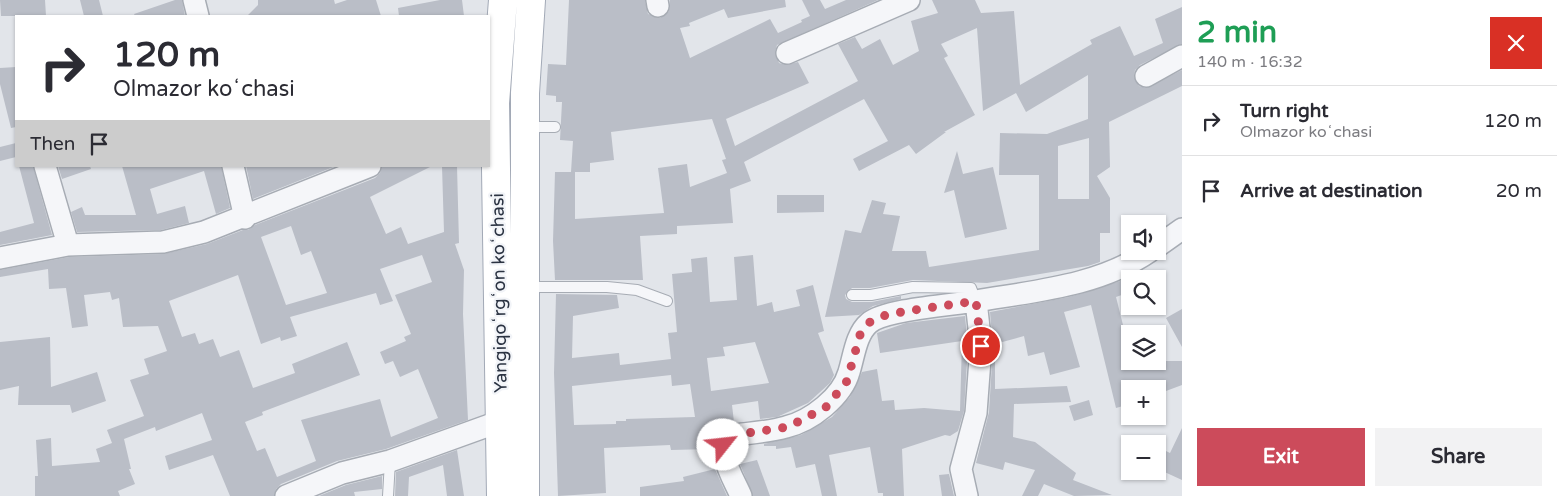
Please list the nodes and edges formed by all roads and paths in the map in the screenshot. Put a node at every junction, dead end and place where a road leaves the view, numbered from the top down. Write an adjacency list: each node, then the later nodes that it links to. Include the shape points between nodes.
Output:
1 (194, 0): 5 (street)
2 (503, 0): 9 (main road, Yangiqoʻrgʻon koʻchasi)
3 (531, 0): 31 (main road, Yangiqoʻrgʻon koʻchasi, via 525,93)
4 (909, 0): 6 (street)
5 (198, 15)
6 (787, 53)
7 (1182, 56): 8 (street)
8 (1146, 76)
9 (492, 106): 26 (main road, Yangiqoʻrgʻon koʻchasi)
10 (536, 108): 11 (lane)
11 (535, 126): 12 (lane); 22 (lane)
12 (555, 127)
13 (45, 167): 19 (street)
14 (233, 167): 16 (street)
15 (368, 167): 16 (street)
16 (245, 218): 19 (street, via 163,242)
17 (1182, 229): 18 (street)
18 (1166, 240)
19 (68, 245): 20 (street)
20 (0, 258)
21 (1133, 260): 25 (street, via 1111,272 1076,283)
22 (534, 287): 24 (lane, via 607,287 637,290); 32 (lane)
23 (852, 295): 25 (lane, via 913,287 971,288)
24 (667, 300)
25 (976, 301): 33 (street, via 886,315 870,322 860,335 847,381 826,407 788,427 726,439 724,453); 34 (street, via 981,346 976,414 960,469)
26 (501, 421): 27 (street); 30 (main road, Yangiqoʻrgʻon koʻchasi)
27 (390, 461): 28 (street, via 342,473); 29 (lane)
28 (286, 496)
29 (388, 496)
30 (501, 496)
31 (525, 496)
32 (536, 496)
33 (741, 496)
34 (967, 496)

